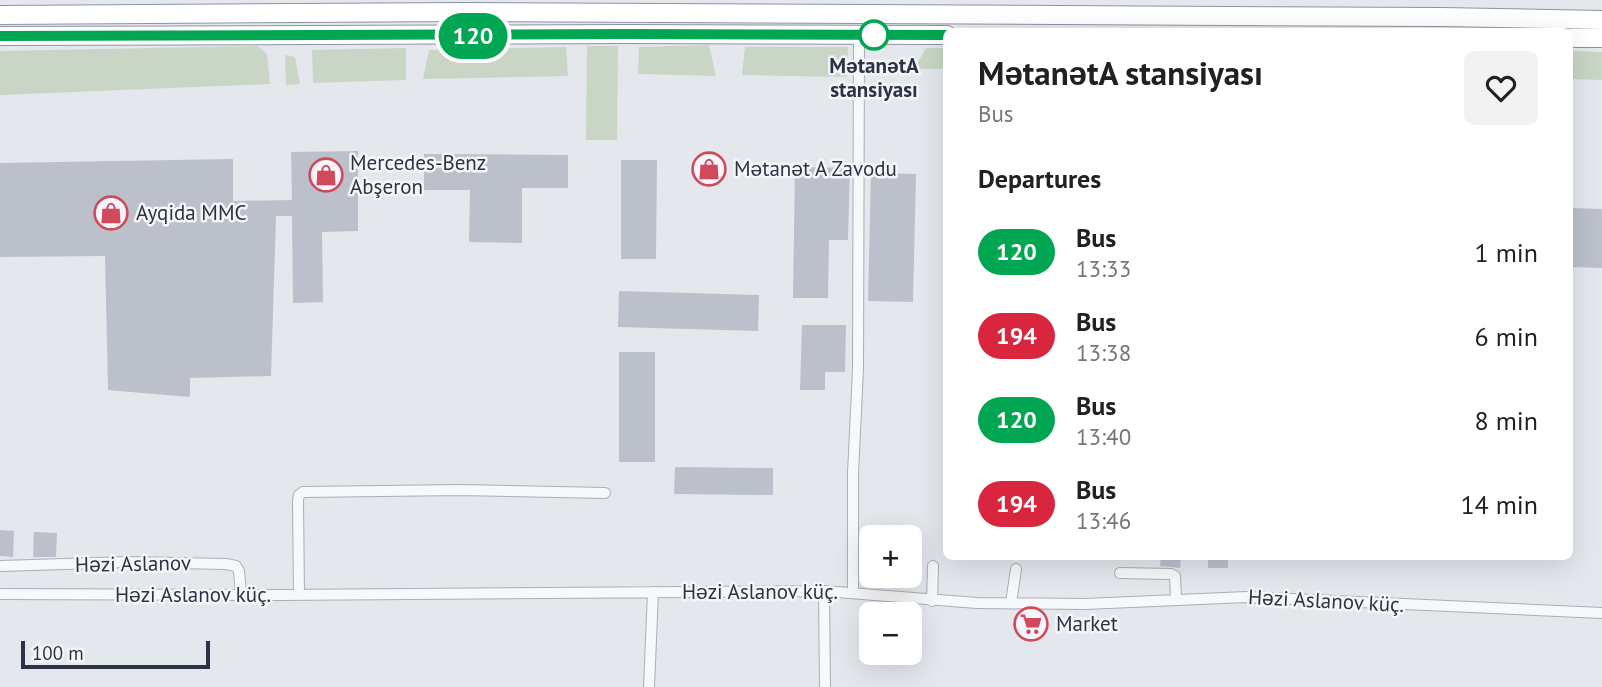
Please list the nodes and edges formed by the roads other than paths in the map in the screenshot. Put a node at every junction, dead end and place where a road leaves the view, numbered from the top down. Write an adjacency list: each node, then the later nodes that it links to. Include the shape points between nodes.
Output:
1 (298, 12): 2 (highway); 3 (highway); 7 (highway)
2 (0, 15)
3 (1602, 20)
4 (859, 35): 5 (highway); 7 (highway); 17 (street)
5 (943, 35)
6 (0, 36): 7 (highway)
7 (420, 36)
8 (1573, 38): 9 (highway)
9 (1602, 38)
10 (605, 493): 20 (street, via 303,492 298,500)
11 (0, 566): 19 (street, Həzi Aslanov, via 226,564 239,571)
12 (933, 566): 22 (street)
13 (1016, 569): 23 (street)
14 (1121, 573): 21 (street, via 1171,573)
15 (824, 591): 16 (street, Həzi Aslanov küç.); 17 (street, Həzi Aslanov küç.); 26 (street)
16 (653, 592): 20 (street, Həzi Aslanov küç.); 25 (street)
17 (853, 593): 22 (street, Həzi Aslanov küç.)
18 (0, 594): 19 (street, Həzi Aslanov küç.)
19 (241, 594): 20 (street, Həzi Aslanov küç.)
20 (299, 595)
21 (1176, 599): 23 (street, Həzi Aslanov küç.); 24 (street, Həzi Aslanov küç., via 1302,598)
22 (932, 601): 23 (street, Həzi Aslanov küç.)
23 (1011, 603)
24 (1602, 612)
25 (649, 687)
26 (825, 687)

